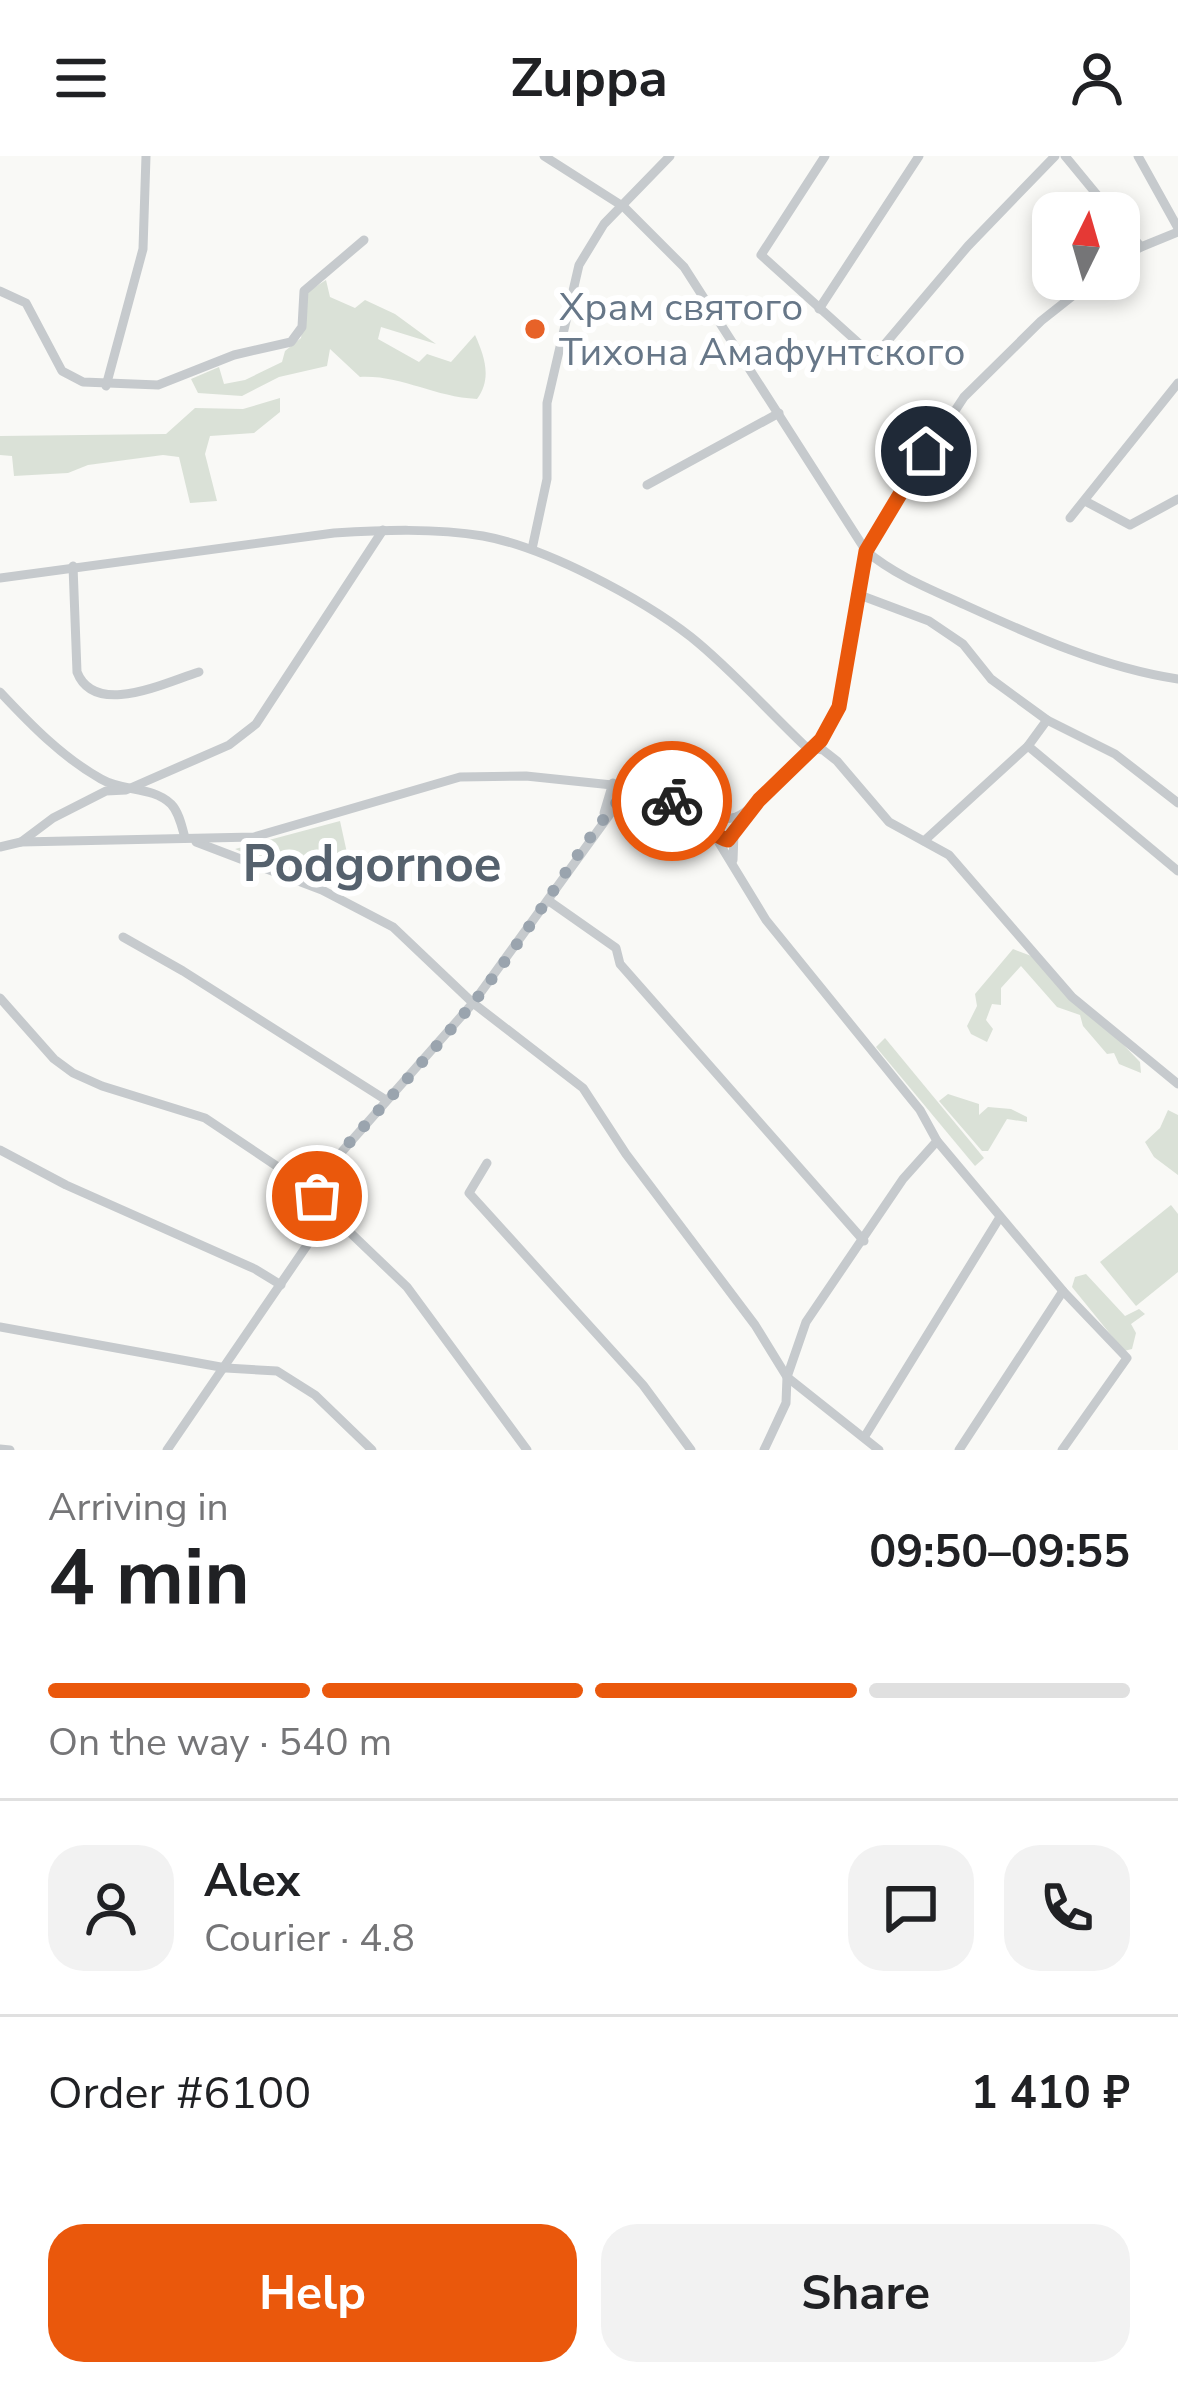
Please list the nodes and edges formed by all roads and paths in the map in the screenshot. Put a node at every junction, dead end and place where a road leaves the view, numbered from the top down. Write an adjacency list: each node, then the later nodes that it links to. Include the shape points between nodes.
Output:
1 (146, 156): 18 (street, via 143,249)
2 (544, 156): 10 (street)
3 (670, 156): 10 (street)
4 (825, 156): 16 (street, via 761,255)
5 (919, 156): 16 (street)
6 (1055, 156): 16 (street, via 874,357)
7 (1065, 156): 9 (street)
8 (1138, 156): 11 (street)
9 (1095, 192)
10 (624, 207): 19 (street, via 684,267); 25 (street, via 579,265 547,403 547,479)
11 (1178, 230): 13 (street)
12 (364, 240): 18 (street, via 304,290 302,327 291,342 158,385)
13 (1141, 247)
14 (0, 291): 18 (street, via 26,303 62,370)
15 (1068, 300): 26 (street, via 964,397)
16 (819, 309)
17 (1178, 382): 22 (street)
18 (106, 386)
19 (779, 413): 20 (street); 26 (street)
20 (647, 485)
21 (1178, 499): 22 (street, via 1130,525)
22 (1085, 501): 23 (street)
23 (1070, 518)
24 (383, 530): 25 (street, via 482,536); 27 (street); 38 (street, via 256,724 230,745)
25 (532, 549): 35 (street, via 654,610)
26 (866, 551): 29 (street); 31 (street, via 888,570 1032,636)
27 (73, 566): 28 (street); 30 (street, via 81,682 121,696)
28 (0, 578)
29 (857, 594): 33 (street, via 929,621); 35 (street, via 836,719)
30 (199, 672)
31 (1178, 679)
32 (0, 692): 38 (street, via 68,757)
33 (1047, 720): 34 (street); 39 (street, via 1115,754)
34 (1028, 746): 47 (street); 51 (street)
35 (813, 747): 40 (street); 47 (street, via 837,761 889,822)
36 (613, 783): 37 (street); 42 (street); 46 (street, via 460,777 254,838)
37 (631, 785): 41 (street); 42 (street)
38 (126, 790): 46 (street, via 155,793 175,806); 48 (street, via 106,791)
39 (1178, 803)
40 (754, 806): 43 (street); 44 (street)
41 (690, 810): 43 (street); 45 (street)
42 (603, 818): 52 (street)
43 (724, 819): 44 (street); 45 (street)
44 (734, 833): 45 (street, via 728,840); 50 (street)
45 (716, 835): 50 (street)
46 (185, 838): 48 (street); 55 (street, via 322,890 392,927)
47 (924, 841): 56 (street, via 949,855 1072,997)
48 (21, 842): 49 (street)
49 (0, 847)
50 (736, 869): 58 (street, via 766,920 920,1110)
51 (1178, 871)
52 (549, 902): 55 (street); 63 (street, via 616,948 620,964)
53 (123, 937): 57 (street)
54 (0, 998): 61 (street, via 73,1073 205,1118)
55 (472, 1004): 57 (street); 68 (street, via 584,1088)
56 (1178, 1084)
57 (386, 1100): 61 (street, via 319,1181)
58 (937, 1142): 62 (street); 63 (street)
59 (0, 1150): 64 (street)
60 (487, 1163): 75 (street, via 469,1193)
61 (321, 1203): 64 (street, via 325,1219); 74 (street, via 407,1287)
62 (1000, 1216): 65 (street); 69 (street)
63 (864, 1241): 68 (street, via 806,1322)
64 (281, 1286): 67 (street)
65 (1063, 1291): 78 (street); 79 (street, via 1127,1358)
66 (0, 1327): 67 (street)
67 (226, 1368): 72 (street); 73 (street, via 277,1371)
68 (788, 1377): 69 (street); 76 (street, via 786,1403)
69 (865, 1436): 77 (street)
70 (0, 1449): 71 (street)
71 (10, 1450)
72 (166, 1450)
73 (372, 1450)
74 (527, 1450)
75 (692, 1450)
76 (764, 1450)
77 (879, 1450)
78 (959, 1450)
79 (1062, 1450)

